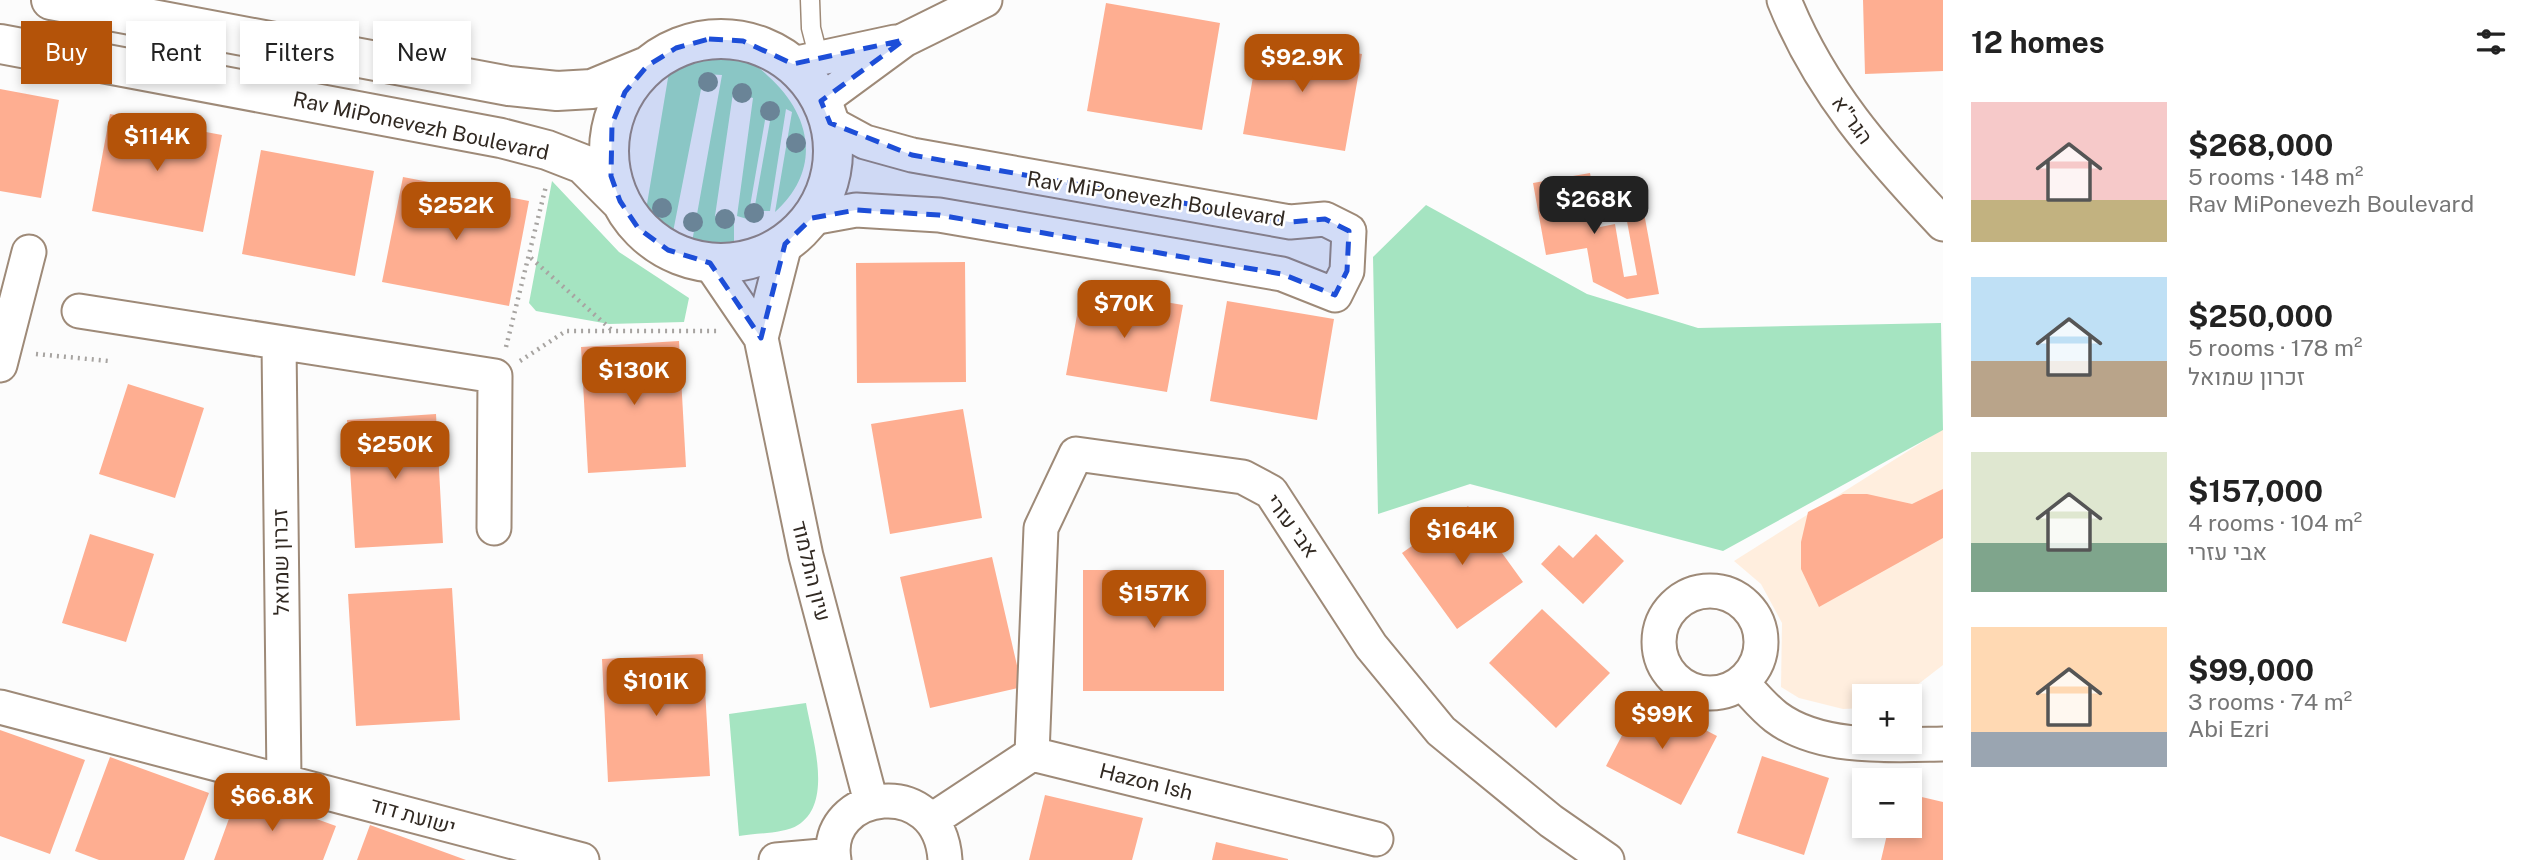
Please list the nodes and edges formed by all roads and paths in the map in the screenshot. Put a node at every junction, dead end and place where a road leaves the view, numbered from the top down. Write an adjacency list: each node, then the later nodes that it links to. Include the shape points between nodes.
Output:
1 (51, 0): 8 (street, via 509,86 592,89)
2 (810, 0): 7 (lane)
3 (985, 0): 5 (street)
4 (1784, 0): 13 (street, הגר"א, via 1829,88 1874,151)
5 (904, 40): 7 (street); 9 (street, via 851,82)
6 (0, 44): 11 (street, Rav MiPonevezh Boulevard, via 501,138 583,164)
7 (806, 62): 8 (street, via 743,41 709,39 676,48); 9 (street)
8 (647, 66): 11 (street, via 625,92 612,124 608,150)
9 (826, 112): 12 (street, via 833,168); 12 (street, Rav MiPonevezh Boulevard, via 876,146 1000,173 1290,222 1325,219 1349,231 1347,271 1335,295 1282,274 939,215 856,210)
10 (549, 175): 16 (path)
11 (620, 201): 17 (street, via 638,228 668,250)
12 (812, 218): 14 (street)
13 (1943, 224)
14 (785, 244): 17 (street, via 749,260); 20 (street, עיון התלמוד)
15 (29, 252): 22 (street)
16 (531, 258): 19 (path); 24 (path)
17 (710, 263): 20 (street, עיון התלמוד)
18 (79, 311): 21 (street)
19 (615, 332): 20 (path); 24 (path, via 566,331)
20 (745, 334): 31 (street, עיון התלמוד)
21 (279, 344): 24 (street); 30 (street, זכרון שמואל)
22 (2, 358): 23 (path)
23 (109, 361)
24 (495, 376): 25 (street)
25 (494, 528)
26 (1742, 683): 28 (street, via 1775,717 1800,731 1835,740)
27 (0, 707): 30 (street, ישועת דוד)
28 (1943, 744)
29 (1032, 754): 32 (street); 33 (street, Hazon Ish); 38 (street, אבי עזרי, via 1041,528 1076,454 1243,477 1271,492 1371,646 1441,731 1551,821)
30 (284, 780): 35 (street, ישועת דוד)
31 (871, 802): 32 (street, via 912,804); 34 (street, via 842,825)
32 (932, 820): 37 (street, via 942,838)
33 (1376, 839)
34 (833, 857): 36 (street)
35 (582, 860)
36 (776, 860)
37 (945, 860)
38 (1607, 860)

